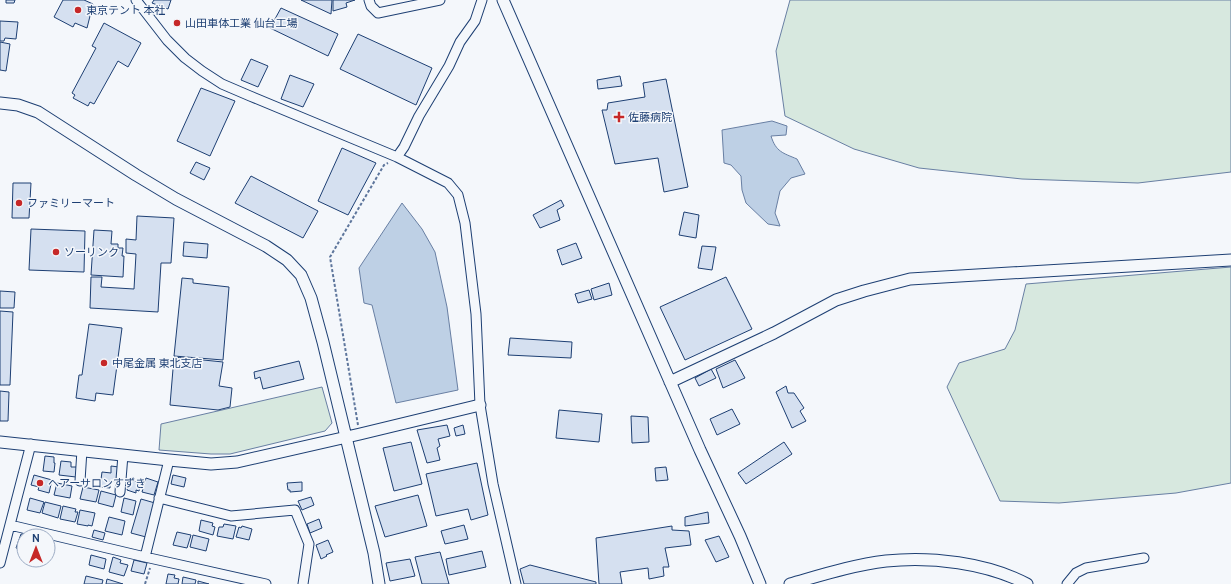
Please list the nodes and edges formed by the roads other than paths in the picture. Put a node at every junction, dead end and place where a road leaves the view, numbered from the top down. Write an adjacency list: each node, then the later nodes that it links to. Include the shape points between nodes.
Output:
1 (136, 0): 7 (street, via 167,40 185,58 222,84)
2 (369, 0): 3 (street, via 378,13)
3 (440, 0)
4 (482, 0): 7 (street, via 475,21 460,42)
5 (503, 0): 9 (street)
6 (0, 103): 11 (street, via 18,105 38,112 176,199 266,246 287,260 301,275 311,298)
7 (397, 157): 10 (street, via 448,183 458,195 465,223 476,314)
8 (1231, 260): 9 (street, via 910,279 836,300 774,333)
9 (670, 382): 28 (street)
10 (480, 405): 11 (street); 27 (street, via 493,484)
11 (345, 437): 16 (street, via 237,462 211,464); 26 (street, via 358,482)
12 (0, 442): 13 (street)
13 (31, 444): 14 (street); 20 (street)
14 (82, 450): 15 (street); 17 (street)
15 (123, 455): 16 (street); 18 (street)
16 (169, 460): 19 (street)
17 (80, 481)
18 (120, 492)
19 (159, 498): 21 (street); 25 (street, via 231,516 295,510 309,544)
20 (10, 525): 21 (street); 23 (street)
21 (148, 558): 24 (street)
22 (1144, 558): 31 (street, via 1086,568 1076,573)
23 (0, 563)
24 (266, 584)
25 (303, 584)
26 (379, 584)
27 (516, 584)
28 (760, 584)
29 (790, 584): 30 (street, via 857,566 923,559 958,562 992,570)
30 (1027, 584)
31 (1067, 584)

